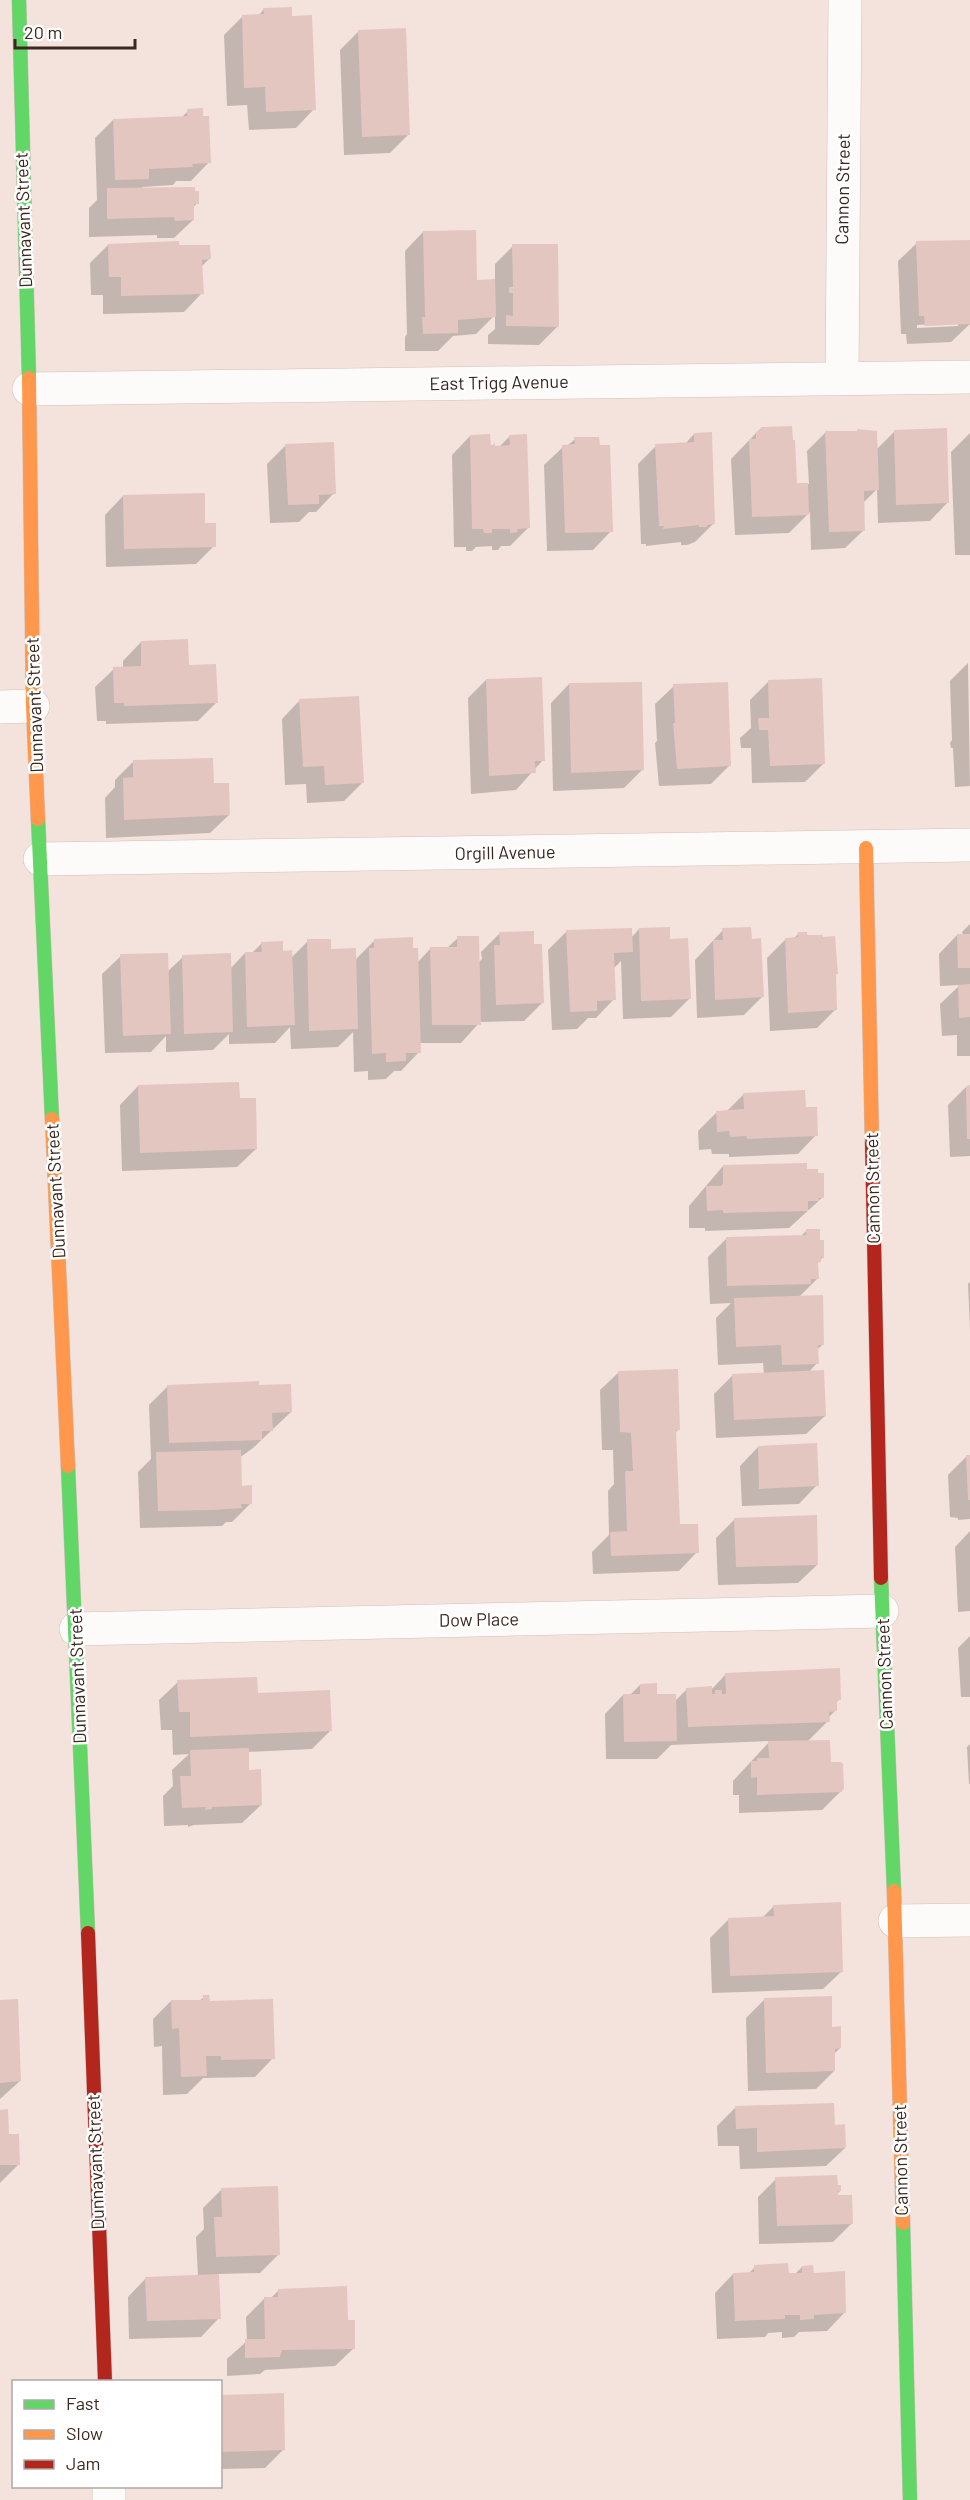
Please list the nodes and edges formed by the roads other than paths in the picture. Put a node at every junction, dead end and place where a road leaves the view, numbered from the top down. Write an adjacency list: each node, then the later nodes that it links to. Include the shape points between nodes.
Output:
1 (19, 0): 5 (street, Dunnavant Street)
2 (845, 0): 4 (street, Cannon Street)
3 (970, 377): 4 (street, East Trigg Avenue)
4 (842, 378): 5 (street, East Trigg Avenue)
5 (29, 389): 6 (street, Dunnavant Street)
6 (33, 706): 7 (street); 10 (street, Dunnavant Street)
7 (0, 707)
8 (970, 845): 9 (street, Orgill Avenue)
9 (866, 848): 10 (street, Orgill Avenue); 11 (street, Cannon Street)
10 (40, 859): 12 (street, Dunnavant Street)
11 (882, 1611): 12 (street, Dow Place); 14 (street, Cannon Street)
12 (76, 1629): 15 (street, Dunnavant Street)
13 (970, 1920): 14 (street)
14 (895, 1921): 16 (street, Cannon Street)
15 (105, 2380)
16 (910, 2500)

